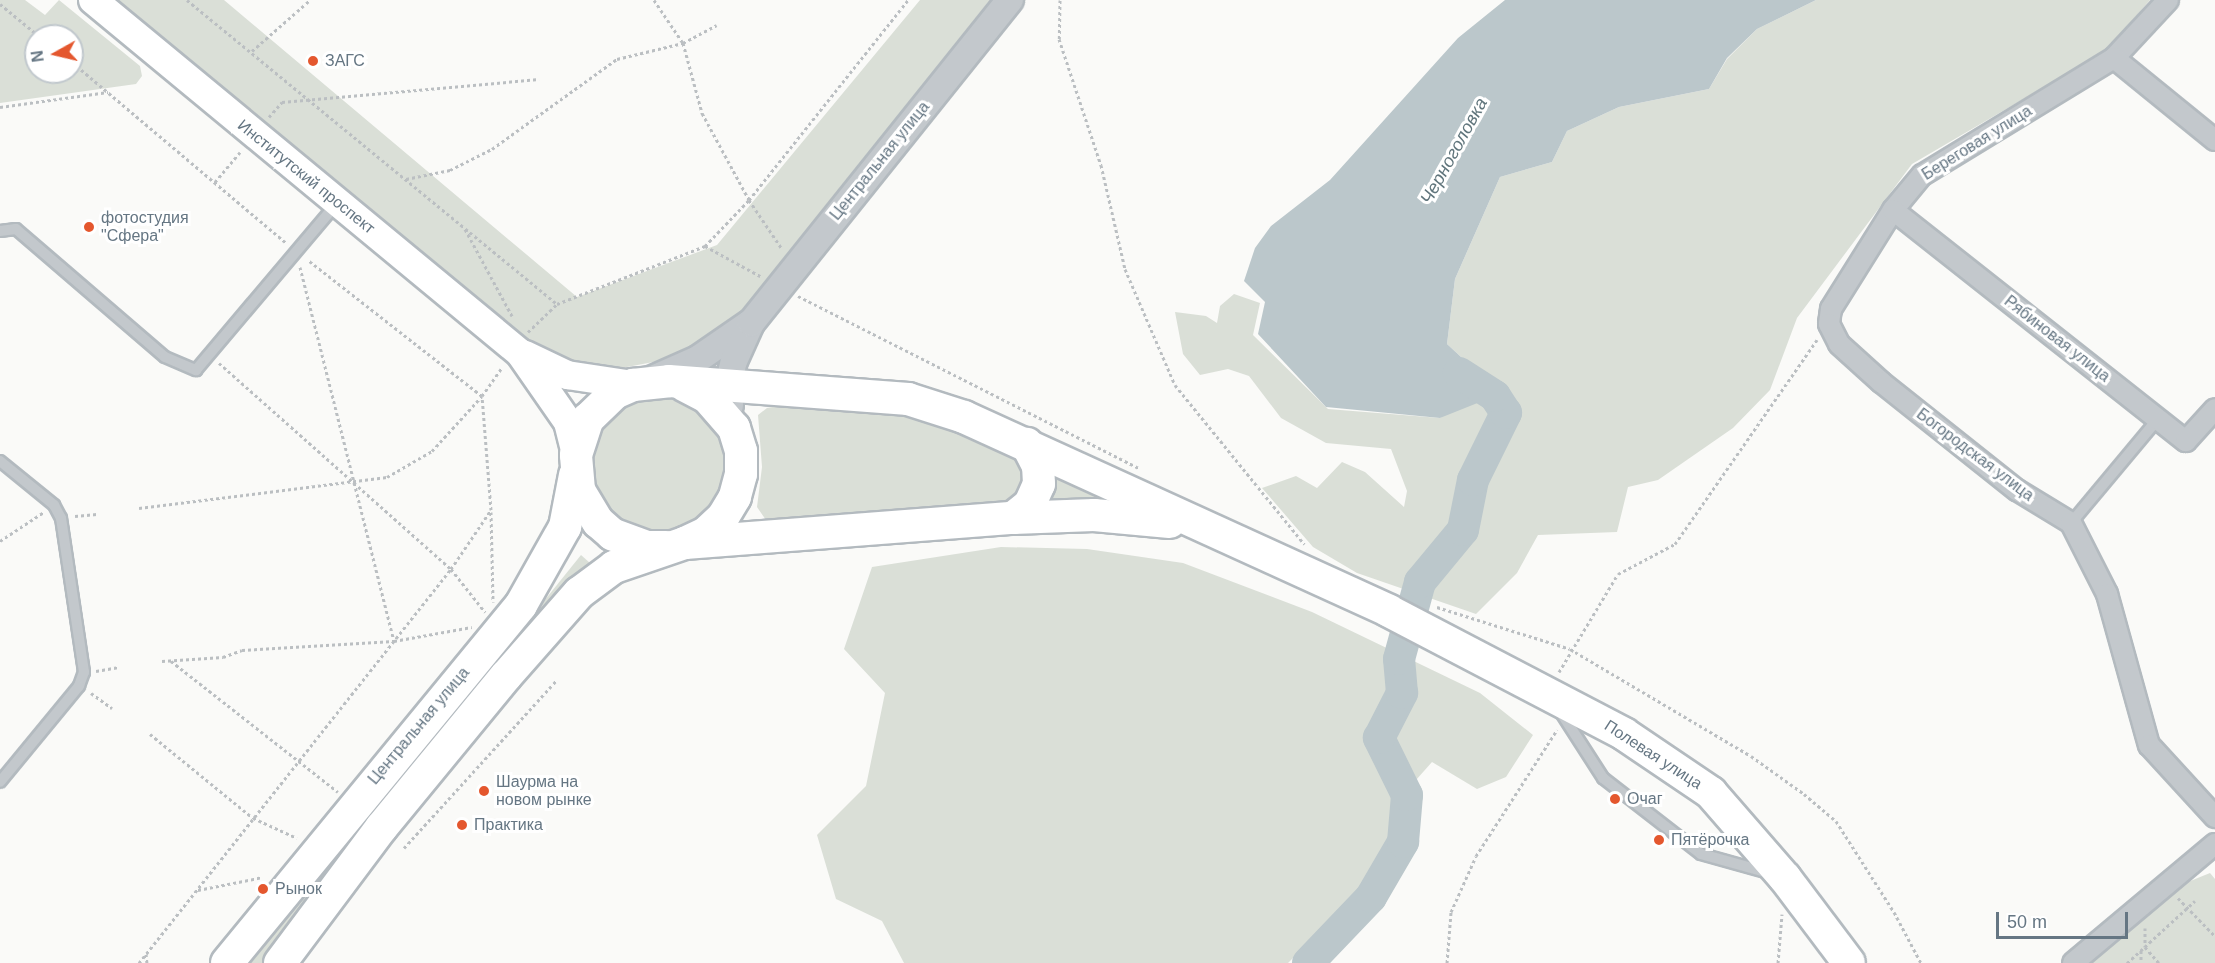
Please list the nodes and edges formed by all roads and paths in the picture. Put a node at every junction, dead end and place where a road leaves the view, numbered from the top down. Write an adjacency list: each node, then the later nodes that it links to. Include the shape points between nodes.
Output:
1 (93, 0): 20 (main road, Институтский проспект)
2 (187, 0): 13 (path)
3 (310, 0): 13 (path)
4 (654, 0): 12 (path)
5 (908, 0): 24 (path)
6 (1010, 0): 30 (street, Центральная улица)
7 (1060, 0): 57 (path, via 1059,39 1101,165 1125,269 1175,385)
8 (2168, 0): 14 (street, Береговая улица)
9 (0, 4): 10 (path)
10 (24, 24)
11 (717, 26): 12 (path)
12 (683, 43): 22 (path, via 617,59 492,149 450,170); 24 (path, via 702,113)
13 (252, 51): 18 (path)
14 (2114, 58): 21 (street); 26 (street, Береговая улица, via 1922,175)
15 (84, 72): 17 (path)
16 (539, 79): 18 (path)
17 (109, 92): 19 (path); 23 (path)
18 (310, 99): 20 (path, via 282,102); 22 (path)
19 (0, 107)
20 (254, 135): 23 (path); 25 (main road, Институтский проспект)
21 (2215, 140)
22 (406, 180): 27 (path)
23 (215, 182): 29 (path)
24 (748, 200): 30 (path); 31 (path, via 705,246)
25 (338, 203): 29 (lane); 35 (main road, Институтский проспект)
26 (1893, 210): 34 (street, Береговая улица, via 1831,309); 41 (street, Рябиновая улица)
27 (463, 226): 31 (path); 32 (path)
28 (0, 231): 36 (lane, via 16,229 165,357 196,370)
29 (296, 251): 36 (lane); 39 (path); 46 (path)
30 (795, 268): 33 (street, Центральная улица)
31 (557, 304): 35 (path)
32 (513, 317)
33 (751, 322): 37 (street, via 698,359); 38 (street)
34 (1829, 324): 53 (street, Богородская улица, via 1839,344 1881,382 2017,490); 69 (path, via 1675,544 1618,574 1570,649)
35 (514, 348): 37 (main road, via 567,375); 39 (path); 45 (main road, via 568,422)
36 (210, 355): 46 (path)
37 (650, 383): 38 (main road); 42 (main road, via 707,397); 45 (main road, via 608,398 588,419)
38 (728, 386): 42 (street); 43 (main road, via 908,399)
39 (482, 396): 46 (path, via 432,451 412,465 387,477); 49 (path)
40 (2215, 409): 41 (street, Рябиновая улица, via 2186,441)
41 (2158, 419): 53 (lane)
42 (734, 429): 56 (main road, via 741,451 735,497 723,517 706,533)
43 (1027, 444): 52 (main road, via 1038,466 1039,484 1030,504); 54 (main road)
44 (0, 461): 47 (lane)
45 (575, 463): 56 (main road, via 579,490 598,522 629,543); 92 (main road, Центральная улица, via 565,527 521,605)
46 (354, 483): 48 (path); 58 (path); 62 (path)
47 (54, 505): 51 (lane); 55 (path)
48 (139, 508)
49 (491, 510): 58 (path); 59 (path)
50 (97, 514): 51 (path)
51 (61, 518): 66 (lane)
52 (1013, 518): 54 (main road, via 1094,515 1148,518); 56 (main road)
53 (2071, 523): 75 (street, via 2107,594 2149,745)
54 (1201, 527): 69 (main road, Полевая улица, via 1389,611)
55 (0, 541)
56 (676, 545): 93 (main road, via 614,567 579,593 381,828)
57 (1311, 553)
58 (451, 569): 60 (path); 62 (path)
59 (493, 612)
60 (486, 614)
61 (482, 625): 62 (path)
62 (394, 640): 64 (path, via 242,650 223,657); 72 (path)
63 (162, 661): 64 (path)
64 (170, 661): 72 (path)
65 (118, 667): 66 (path)
66 (84, 672): 68 (lane)
67 (557, 680): 79 (path)
68 (79, 686): 70 (path); 73 (lane)
69 (1557, 705): 81 (main road, Полевая улица, via 1624,734 1701,785); 81 (lane, via 1603,778 1701,854); 94 (path, via 1476,856 1451,912)
70 (112, 708)
71 (150, 734): 76 (path)
72 (300, 759): 74 (path); 76 (path)
73 (0, 782)
74 (339, 793)
75 (2215, 817)
76 (253, 818): 77 (path); 83 (path)
77 (304, 842)
78 (2215, 846): 82 (street)
79 (404, 848)
80 (262, 877): 83 (path)
81 (1785, 878): 95 (path); 96 (main road, Полевая улица)
82 (2166, 886): 85 (street); 86 (path)
83 (196, 890): 89 (path)
84 (2195, 901): 86 (path)
85 (2145, 904): 88 (path); 97 (street)
86 (2187, 908): 87 (path); 88 (path)
87 (2215, 936)
88 (2143, 948): 98 (path); 99 (path); 100 (path)
89 (146, 954): 90 (path); 91 (path)
90 (139, 963)
91 (147, 963)
92 (228, 963)
93 (280, 963)
94 (1447, 963)
95 (1778, 963)
96 (1849, 963)
97 (2073, 963)
98 (2127, 963)
99 (2141, 963)
100 (2159, 963)

